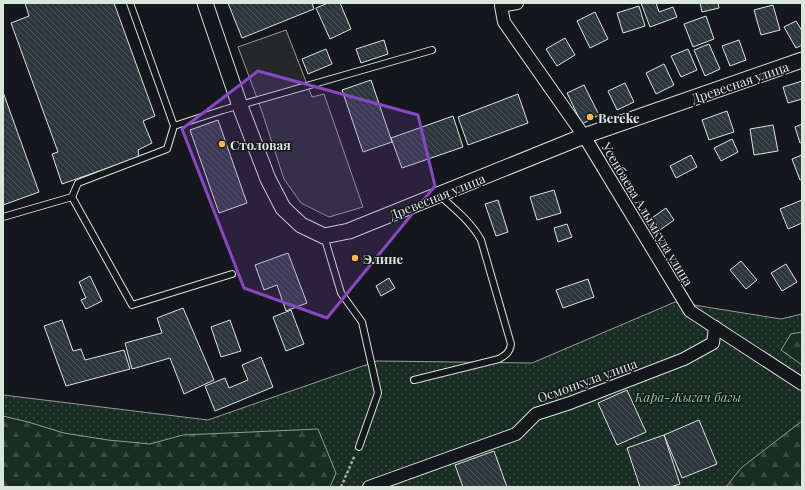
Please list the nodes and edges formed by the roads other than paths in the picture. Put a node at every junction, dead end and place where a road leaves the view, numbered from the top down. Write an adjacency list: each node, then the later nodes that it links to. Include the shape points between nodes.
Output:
1 (130, 3): 8 (lane)
2 (204, 3): 7 (street)
3 (517, 3): 4 (street)
4 (499, 4): 9 (street, Усенбаева Алымкула улица, via 504,22)
5 (432, 50): 7 (lane)
6 (802, 60): 9 (street, Древесная улица)
7 (240, 106): 8 (lane); 13 (street, via 268,178 283,208 301,225)
8 (174, 126): 11 (lane, via 167,150 78,183)
9 (584, 136): 10 (street, Древесная улица); 15 (street, Усенбаева Алымкула улица, via 690,311)
10 (440, 195): 13 (street, Древесная улица, via 348,231); 16 (lane, via 467,220 481,240 511,344 507,354 499,359)
11 (72, 197): 12 (lane); 14 (lane, via 132,305)
12 (3, 217)
13 (324, 236): 18 (lane, via 340,293 362,322 378,394)
14 (232, 274)
15 (715, 327): 17 (street, Усенбаева Алымкула улица); 19 (street, Осмонкула улица, via 713,343 684,359 536,414 516,434)
16 (414, 380)
17 (802, 384)
18 (359, 447)
19 (369, 487)

